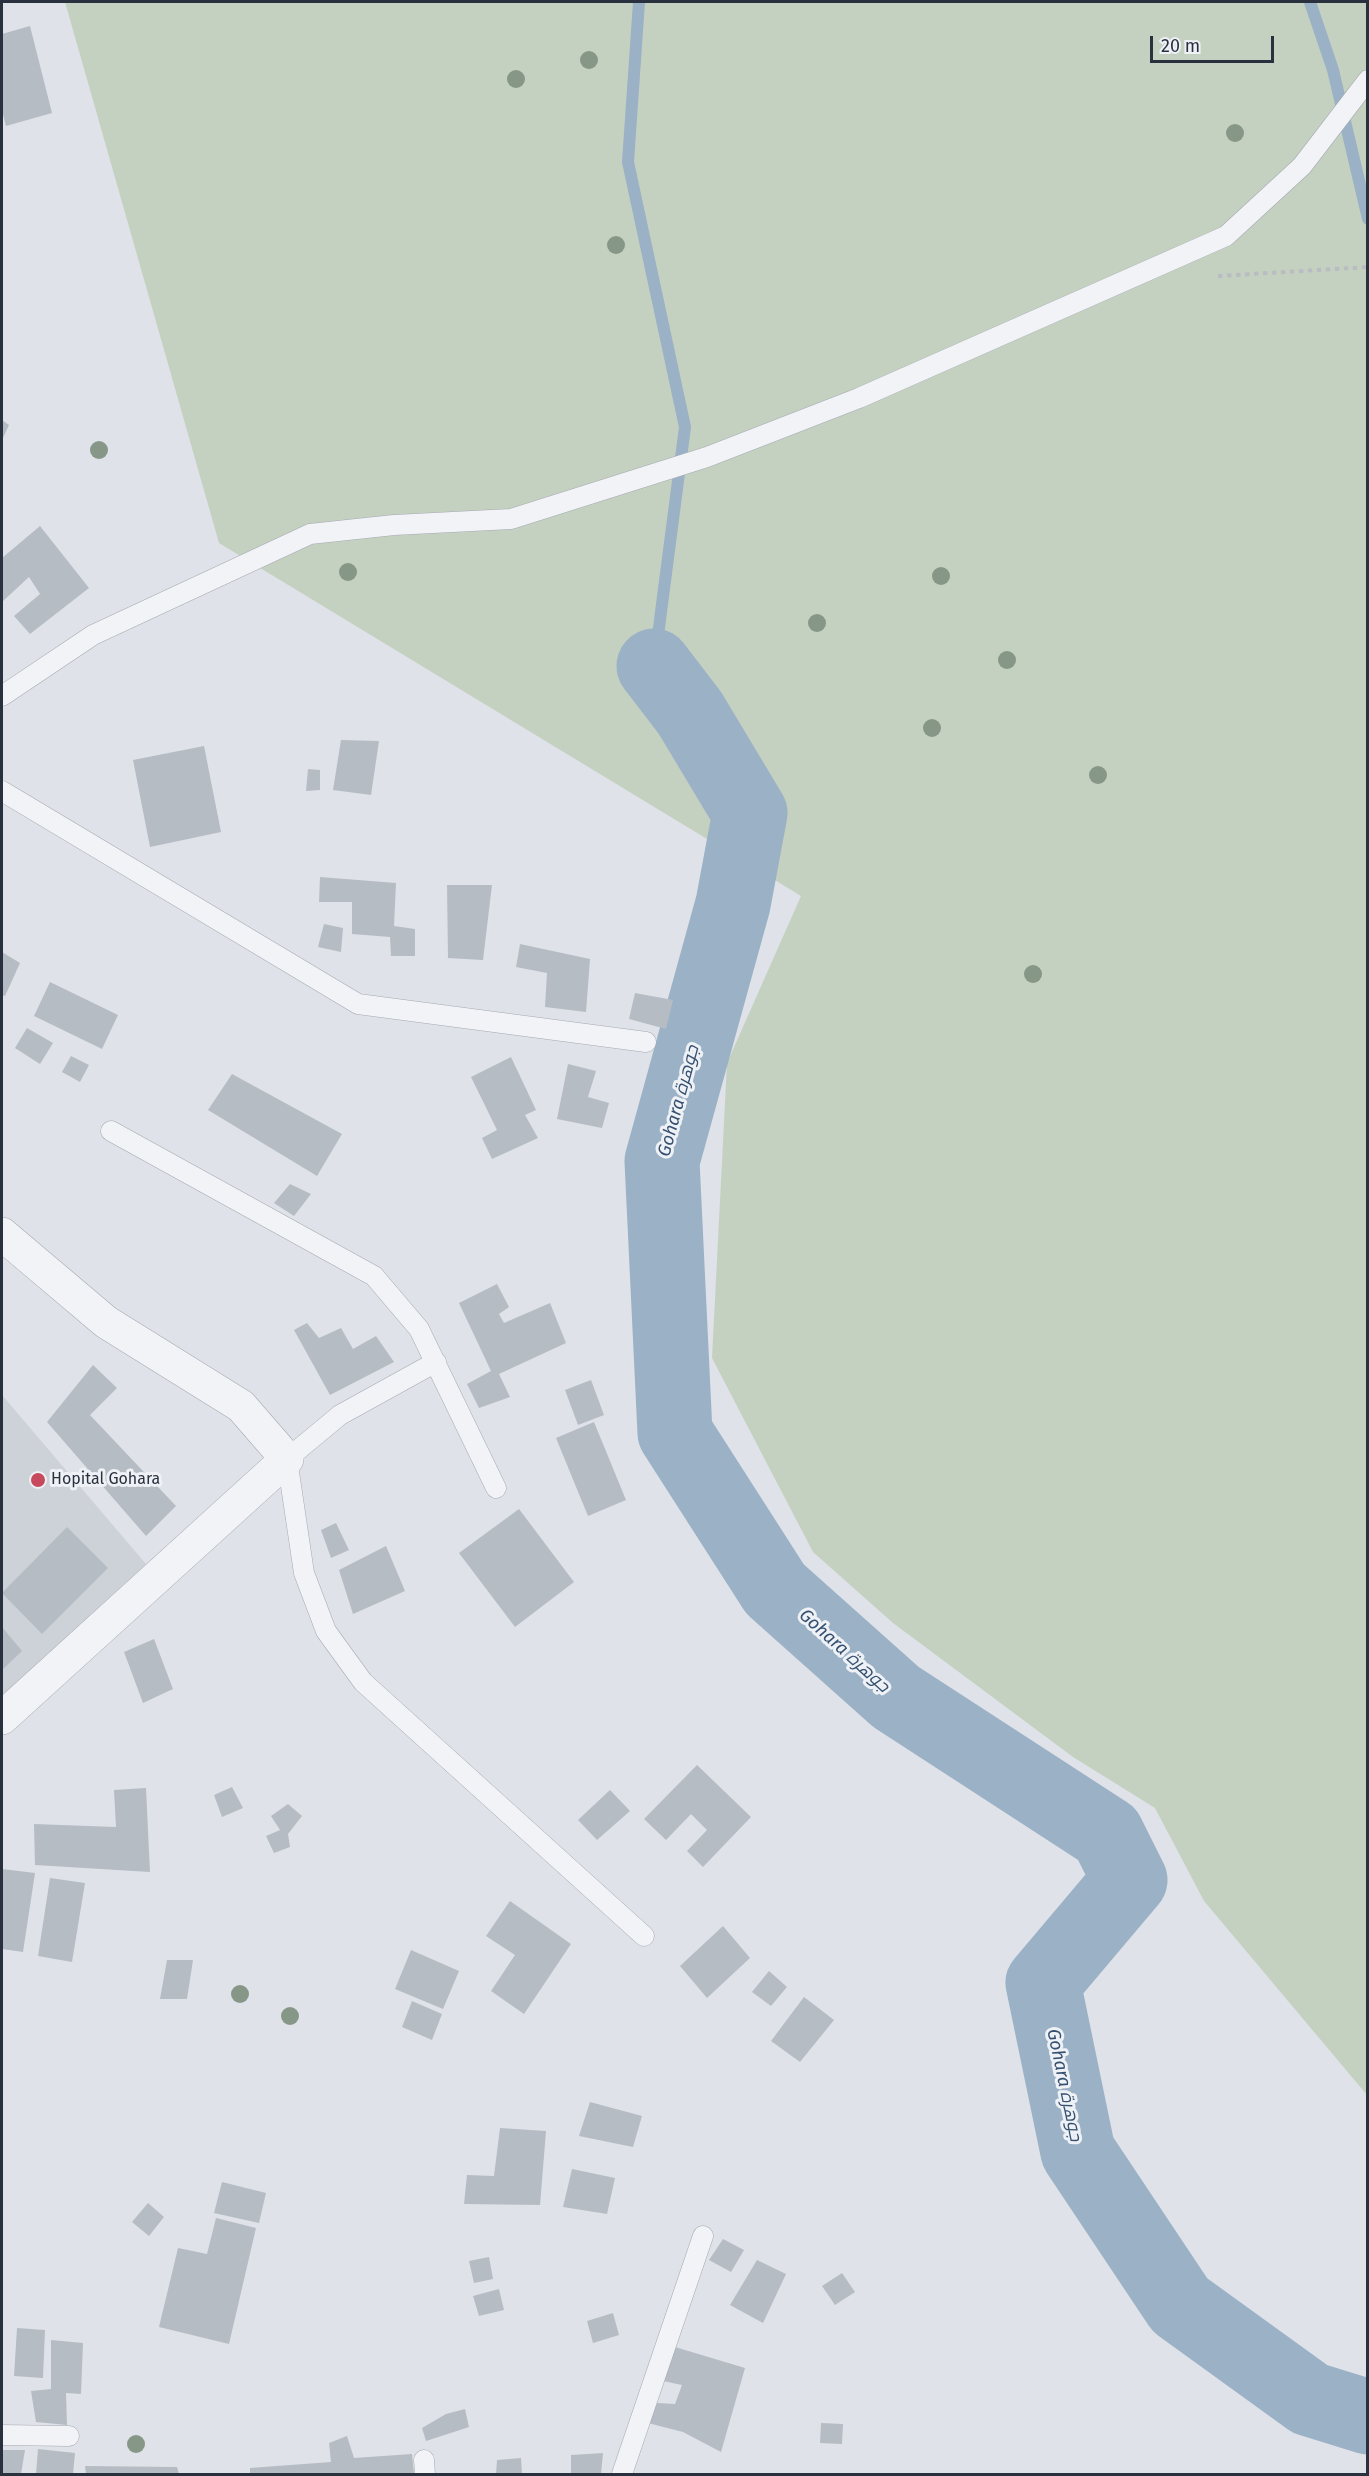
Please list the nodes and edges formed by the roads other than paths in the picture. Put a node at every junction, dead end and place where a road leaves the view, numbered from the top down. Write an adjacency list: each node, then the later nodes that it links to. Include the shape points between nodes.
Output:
1 (1368, 81): 2 (lane, via 1302,166 1226,236 859,398 707,457 511,519 310,534 93,634)
2 (2, 696)
3 (2, 791): 4 (lane, via 358,1004)
4 (646, 1042)
5 (111, 1131): 7 (lane, via 375,1276 419,1329)
6 (2, 1234): 8 (street, via 106,1322 241,1407)
7 (436, 1362): 8 (lane, via 340,1415); 9 (lane)
8 (287, 1460): 10 (street); 11 (lane, via 304,1573 326,1631 363,1682)
9 (496, 1488)
10 (2, 1718)
11 (644, 1936)
12 (704, 2236): 15 (lane)
13 (2, 2435): 14 (lane)
14 (69, 2436)
15 (622, 2475)

